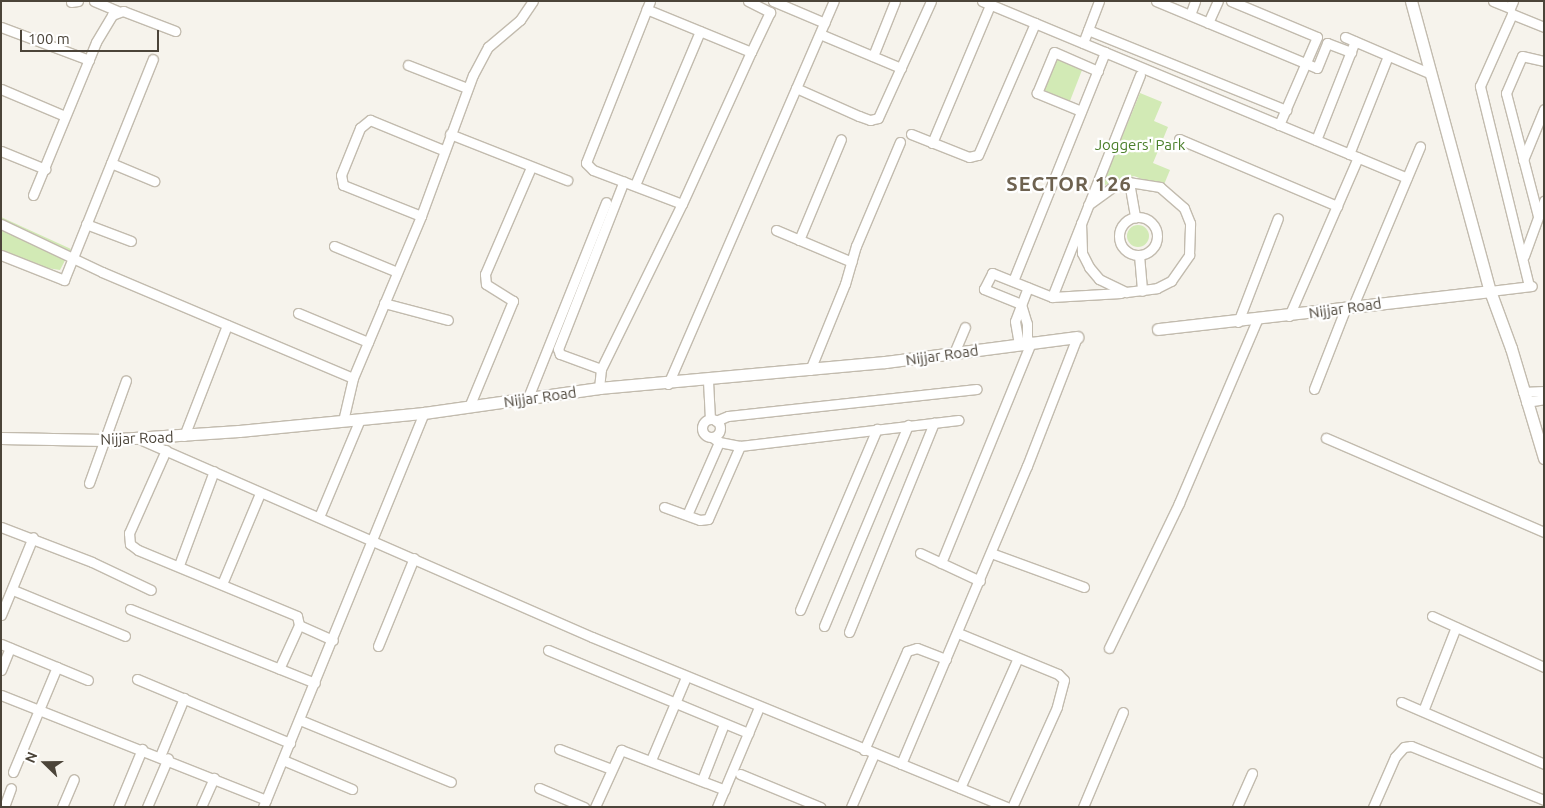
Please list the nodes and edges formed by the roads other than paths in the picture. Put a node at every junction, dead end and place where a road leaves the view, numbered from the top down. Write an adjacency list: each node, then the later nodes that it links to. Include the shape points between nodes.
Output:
1 (94, 1): 18 (street)
2 (533, 1): 46 (street, via 520,20 488,47)
3 (748, 1): 32 (street, via 770,12)
4 (773, 1): 20 (street)
5 (834, 1): 20 (street)
6 (894, 1): 35 (street)
7 (931, 1): 42 (street)
8 (1099, 1): 25 (street)
9 (1156, 1): 19 (street)
10 (1196, 1): 19 (street)
11 (1218, 1): 22 (street)
12 (1232, 1): 40 (street, via 1317,37)
13 (1411, 1): 44 (street)
14 (1494, 1): 15 (street, via 1510,8)
15 (1514, 1)
16 (986, 3): 21 (street); 60 (street)
17 (648, 5): 27 (street); 72 (street, via 586,157 588,167)
18 (118, 11): 26 (street); 38 (street, via 104,26)
19 (1190, 15): 22 (street)
20 (825, 23): 28 (street)
21 (1035, 23): 31 (street); 60 (street, via 978,155 969,157)
22 (1208, 23): 40 (street)
23 (1, 27): 38 (street)
24 (1544, 27): 94 (street, via 1512,14 1480,86)
25 (1088, 30): 31 (street); 50 (street)
26 (175, 31)
27 (700, 31): 32 (street); 74 (street)
28 (820, 34): 35 (street); 47 (street)
29 (1345, 37): 30 (street)
30 (1355, 41): 34 (street); 36 (street)
31 (1083, 43): 33 (street)
32 (751, 52): 78 (street)
33 (1105, 52): 43 (street); 53 (street)
34 (1351, 52): 40 (street, via 1328,43 1317,68); 58 (street)
35 (873, 56): 42 (street)
36 (1388, 56): 44 (street); 64 (street)
37 (153, 59): 66 (street)
38 (89, 60): 52 (street)
39 (1544, 61): 65 (street, via 1522,56 1507,86 1506,101)
40 (1306, 63): 50 (street)
41 (408, 65): 46 (street)
42 (901, 68): 47 (street, via 881,115 875,120)
43 (1098, 71): 51 (street); 51 (street, via 1054,52 1037,93)
44 (1430, 73): 100 (street)
45 (1140, 75): 79 (street)
46 (467, 88): 54 (street)
47 (796, 88): 124 (street)
48 (1, 89): 52 (street)
49 (1544, 109): 65 (street)
50 (1286, 110): 53 (street)
51 (1081, 112): 98 (street)
52 (65, 116): 68 (street)
53 (1280, 125): 58 (street)
54 (450, 134): 62 (street); 67 (street)
55 (911, 134): 60 (street)
56 (841, 139): 89 (street)
57 (1179, 140): 80 (street)
58 (1316, 140): 64 (street)
59 (900, 142): 96 (street)
60 (932, 143)
61 (1420, 147): 69 (street)
62 (443, 150): 81 (street); 81 (street, via 370,120 360,128 342,170 340,182 343,185)
63 (1, 151): 68 (street)
64 (1353, 156): 69 (street); 80 (street)
65 (1523, 160): 82 (street)
66 (111, 164): 71 (street); 87 (street)
67 (531, 167): 70 (street); 132 (street, via 485,274 486,284 513,301)
68 (45, 169): 75 (street)
69 (1407, 178): 106 (street)
70 (567, 180)
71 (154, 181)
72 (624, 182): 74 (street); 119 (street, via 558,349 560,354)
73 (1129, 182): 79 (street, via 1114,186); 83 (street); 102 (street, via 1153,184 1174,196 1190,223 1189,255 1182,269 1171,281)
74 (635, 185): 78 (street)
75 (34, 195)
76 (1544, 201): 82 (street)
77 (606, 202): 131 (street)
78 (682, 204): 119 (street)
79 (1088, 205): 85 (street)
80 (1337, 206): 108 (street)
81 (421, 216): 97 (street)
82 (1538, 216): 94 (street)
83 (1135, 218): 93 (street, via 1124,223 1119,239 1124,250); 93 (street, via 1148,220 1156,236 1152,248)
84 (1278, 218): 111 (street)
85 (1081, 223): 101 (street, via 1082,253 1089,267 1099,279); 103 (street)
86 (1, 224): 95 (street)
87 (86, 224): 90 (street); 95 (street)
88 (776, 230): 89 (street)
89 (799, 240): 96 (street)
90 (131, 241)
91 (334, 246): 97 (street)
92 (1, 255): 95 (street, via 64,280)
93 (1139, 255): 102 (street)
94 (1524, 257): 100 (street, Nijjar Road, via 1531,286)
95 (73, 258): 112 (street)
96 (852, 262): 120 (street)
97 (397, 272): 104 (street)
98 (1012, 281): 99 (street); 105 (street, via 992,274 984,289)
99 (1028, 287): 103 (street); 105 (street)
100 (1490, 291): 106 (street, Nijjar Road); 129 (street)
101 (1126, 292): 102 (street); 103 (street)
102 (1142, 292)
103 (1052, 297)
104 (384, 303): 109 (street); 116 (street)
105 (1021, 304): 117 (street, via 1027,324); 117 (street, via 1014,326)
106 (1349, 306): 108 (street, Nijjar Road); 127 (street)
107 (298, 313): 116 (street)
108 (1289, 316): 110 (street, Nijjar Road)
109 (448, 320)
110 (1257, 320): 111 (street, Nijjar Road); 183 (street, via 1179,503)
111 (1238, 322): 114 (street, Nijjar Road)
112 (226, 325): 121 (street); 141 (street)
113 (965, 327): 118 (street)
114 (1158, 329)
115 (1077, 337): 117 (street, Nijjar Road); 161 (street)
116 (368, 342): 121 (street)
117 (1026, 343): 118 (street, Nijjar Road); 163 (street)
118 (954, 353): 120 (street, Nijjar Road)
119 (602, 369): 125 (street)
120 (810, 370): 123 (street, Nijjar Road)
121 (353, 378): 137 (street)
122 (126, 380): 145 (street)
123 (708, 381): 124 (street, Nijjar Road); 135 (street)
124 (668, 384): 125 (street, Nijjar Road)
125 (599, 388): 131 (street, Nijjar Road)
126 (978, 389): 135 (street)
127 (1314, 389)
128 (1544, 391): 129 (street)
129 (1524, 397): 130 (street); 149 (street)
130 (1544, 399)
131 (527, 400): 132 (street, Nijjar Road)
132 (469, 407): 133 (street, Nijjar Road)
133 (424, 413): 134 (street, Nijjar Road); 159 (street)
134 (360, 419): 137 (street, Nijjar Road); 155 (street)
135 (713, 420): 146 (street, via 720,432); 146 (street, via 705,422 702,429 705,435)
136 (958, 420): 138 (street)
137 (343, 421): 141 (street, Nijjar Road)
138 (934, 423): 139 (street); 177 (street)
139 (908, 425): 140 (street); 175 (street)
140 (877, 429): 147 (street); 171 (street)
141 (184, 436): 144 (street, Nijjar Road)
142 (1, 438): 145 (street, Nijjar Road)
143 (1326, 438): 157 (street)
144 (139, 439): 145 (street, Nijjar Road); 148 (street)
145 (104, 440): 151 (street)
146 (716, 440): 147 (street); 154 (street)
147 (740, 446): 154 (street, via 711,516 705,521)
148 (166, 450): 150 (street); 164 (street, via 128,540 138,550)
149 (1544, 458)
150 (214, 471): 152 (street); 164 (street)
151 (89, 483)
152 (260, 493): 155 (street); 166 (street)
153 (664, 507): 154 (street)
154 (687, 516)
155 (319, 518): 159 (street)
156 (1, 526): 158 (street)
157 (1544, 532)
158 (33, 537): 168 (street); 169 (street)
159 (374, 540): 162 (street); 180 (street)
160 (920, 553): 163 (street)
161 (991, 553): 165 (street); 167 (street)
162 (414, 558): 182 (street); 191 (street)
163 (941, 563): 165 (street)
164 (179, 565): 166 (street)
165 (980, 581): 178 (street)
166 (222, 584): 174 (street, via 297,616)
167 (1084, 587)
168 (13, 590): 172 (street); 179 (street)
169 (151, 590)
170 (130, 608): 189 (street)
171 (800, 610)
172 (1, 615)
173 (1432, 616): 176 (street)
174 (299, 625): 180 (street); 189 (street)
175 (824, 626)
176 (1456, 627): 188 (street); 201 (street)
177 (850, 632)
178 (958, 633): 185 (street); 186 (street)
179 (124, 636)
180 (333, 640): 194 (street)
181 (6, 646): 187 (street); 190 (street)
182 (378, 646)
183 (1109, 648)
184 (548, 650): 198 (street)
185 (1018, 658): 226 (street); 243 (street, via 1058,674 1065,684)
186 (946, 659): 209 (street, via 917,648 907,651); 214 (street)
187 (57, 667): 193 (street); 200 (street)
188 (1544, 668)
189 (279, 669): 194 (street)
190 (1, 670)
191 (686, 677): 198 (street); 199 (street)
192 (137, 679): 196 (street)
193 (88, 680)
194 (315, 683): 203 (street)
195 (1, 694): 200 (street)
196 (184, 698): 206 (street); 211 (street)
197 (1401, 702): 201 (street)
198 (676, 703): 204 (street); 213 (street)
199 (759, 706): 205 (street); 209 (street)
200 (39, 710): 208 (street); 217 (street)
201 (1423, 711): 215 (street)
202 (1123, 712): 244 (street)
203 (300, 720): 206 (street); 223 (street)
204 (724, 724): 205 (street); 222 (street)
205 (748, 733): 228 (street)
206 (290, 743): 212 (street)
207 (559, 748): 216 (street)
208 (142, 749): 211 (street); 234 (street)
209 (864, 750): 210 (street)
210 (874, 754): 214 (street); 241 (street)
211 (164, 757): 220 (street); 235 (street)
212 (283, 760): 227 (street); 231 (street)
213 (651, 760): 216 (street, via 621,750); 222 (street)
214 (901, 764): 226 (street)
215 (1544, 764)
216 (612, 769): 238 (street)
217 (13, 772)
218 (1252, 773): 245 (street)
219 (740, 774): 230 (street)
220 (214, 778): 231 (street); 236 (street)
221 (74, 779): 233 (street)
222 (702, 780): 228 (street)
223 (451, 782)
224 (11, 788): 232 (street)
225 (539, 788): 237 (street)
226 (960, 788): 242 (street)
227 (352, 789)
228 (725, 790): 239 (street)
229 (1544, 800): 246 (street, via 1411,746 1404,747 1395,757)
230 (807, 804): 240 (street)
231 (264, 805)
232 (4, 807)
233 (62, 807)
234 (118, 807)
235 (147, 807)
236 (201, 807)
237 (584, 807)
238 (595, 807)
239 (717, 807)
240 (820, 807)
241 (851, 807)
242 (1006, 807)
243 (1012, 807)
244 (1083, 807)
245 (1238, 807)
246 (1373, 807)

